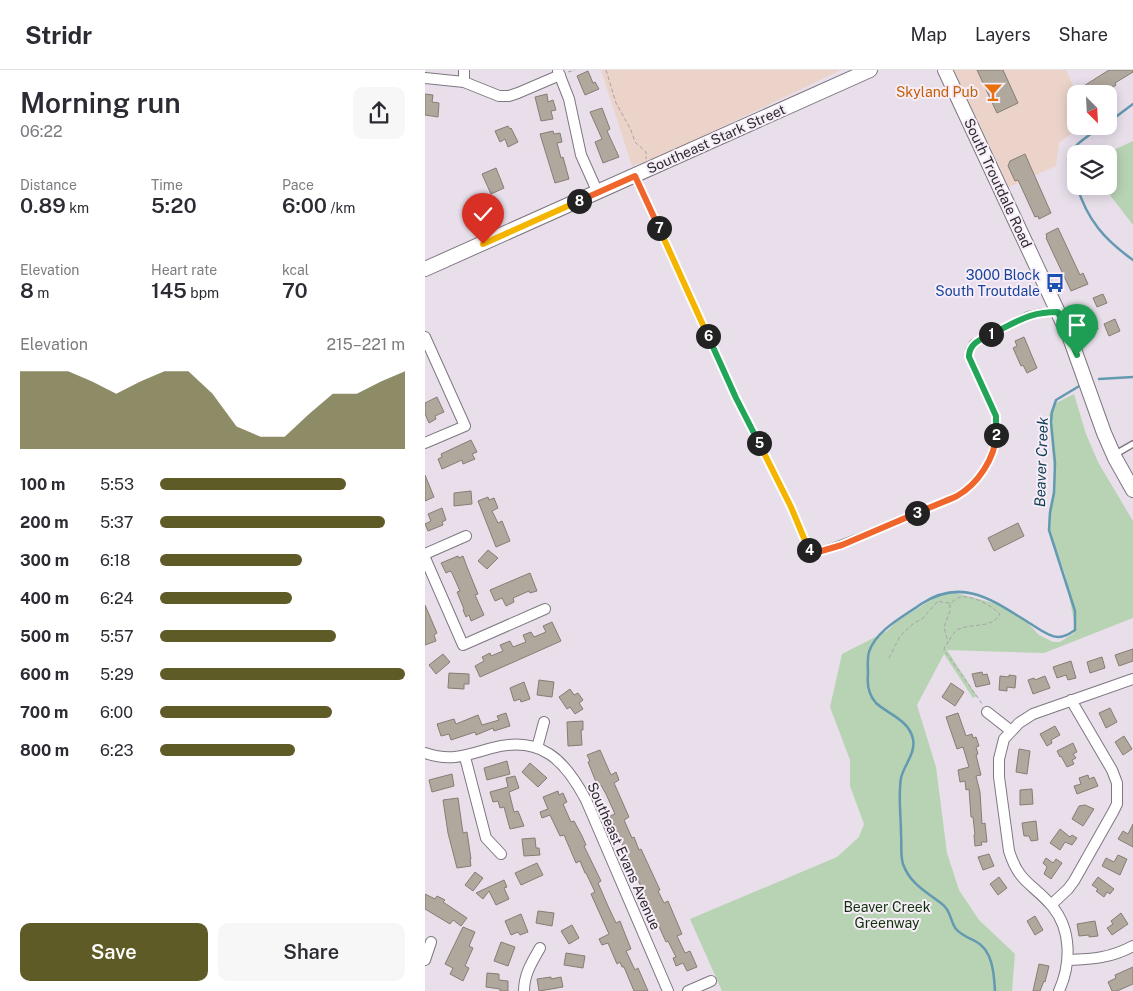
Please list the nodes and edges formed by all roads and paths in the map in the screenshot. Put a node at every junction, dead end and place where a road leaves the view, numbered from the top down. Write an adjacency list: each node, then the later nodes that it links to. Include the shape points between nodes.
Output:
1 (464, 70): 7 (street)
2 (606, 70): 8 (path, via 616,103 635,142 646,152)
3 (871, 70): 9 (main road, Southeast Stark Street)
4 (945, 70): 12 (main road, South Troutdale Road)
5 (559, 73): 7 (street, via 509,96 499,96); 10 (street, via 569,99 581,155)
6 (425, 78): 7 (street)
7 (464, 82)
8 (645, 161)
9 (635, 176): 10 (main road, Southeast Stark Street); 12 (lane, via 811,554 842,545 933,506 972,485 990,458 997,426 996,416 969,357 969,350 973,343 1028,315)
10 (598, 193): 11 (main road, Southeast Stark Street)
11 (425, 269)
12 (1058, 312): 16 (main road, South Troutdale Road)
13 (425, 340): 14 (street, via 465,426)
14 (425, 443)
15 (1133, 444): 16 (lane)
16 (1113, 455): 17 (main road, South Troutdale Road)
17 (1133, 490)
18 (466, 536): 19 (street)
19 (425, 554)
20 (425, 558): 22 (street, via 463,646)
21 (949, 603): 23 (path, via 950,611 944,627); 23 (path, via 961,597 971,599 993,607 1000,614 990,624 955,631); 24 (path, via 938,601 923,619 914,623 900,636)
22 (545, 609)
23 (948, 643): 27 (path, via 944,650)
24 (889, 658)
25 (1133, 679): 26 (street)
26 (1071, 700): 29 (street, via 1033,714); 34 (street, via 1112,770 1118,792 1113,812 1074,881)
27 (987, 712): 29 (street)
28 (544, 722): 30 (street)
29 (1010, 730): 34 (street, via 1002,743 999,759 1009,851 1015,869)
30 (537, 748): 32 (street, Southeast Evans Avenue, via 505,746); 42 (street, Southeast Evans Avenue, via 562,763 577,783)
31 (425, 753): 32 (street, Southeast Evans Avenue, via 446,758)
32 (465, 757): 33 (street, via 486,838)
33 (501, 854)
34 (1051, 905): 39 (street, via 1066,935)
35 (431, 942): 38 (street)
36 (1133, 946): 39 (street, via 1102,958)
37 (540, 948): 41 (street, via 530,964)
38 (425, 960)
39 (1068, 960): 44 (street)
40 (711, 981): 43 (street)
41 (524, 991)
42 (668, 991)
43 (688, 991)
44 (1059, 991)

